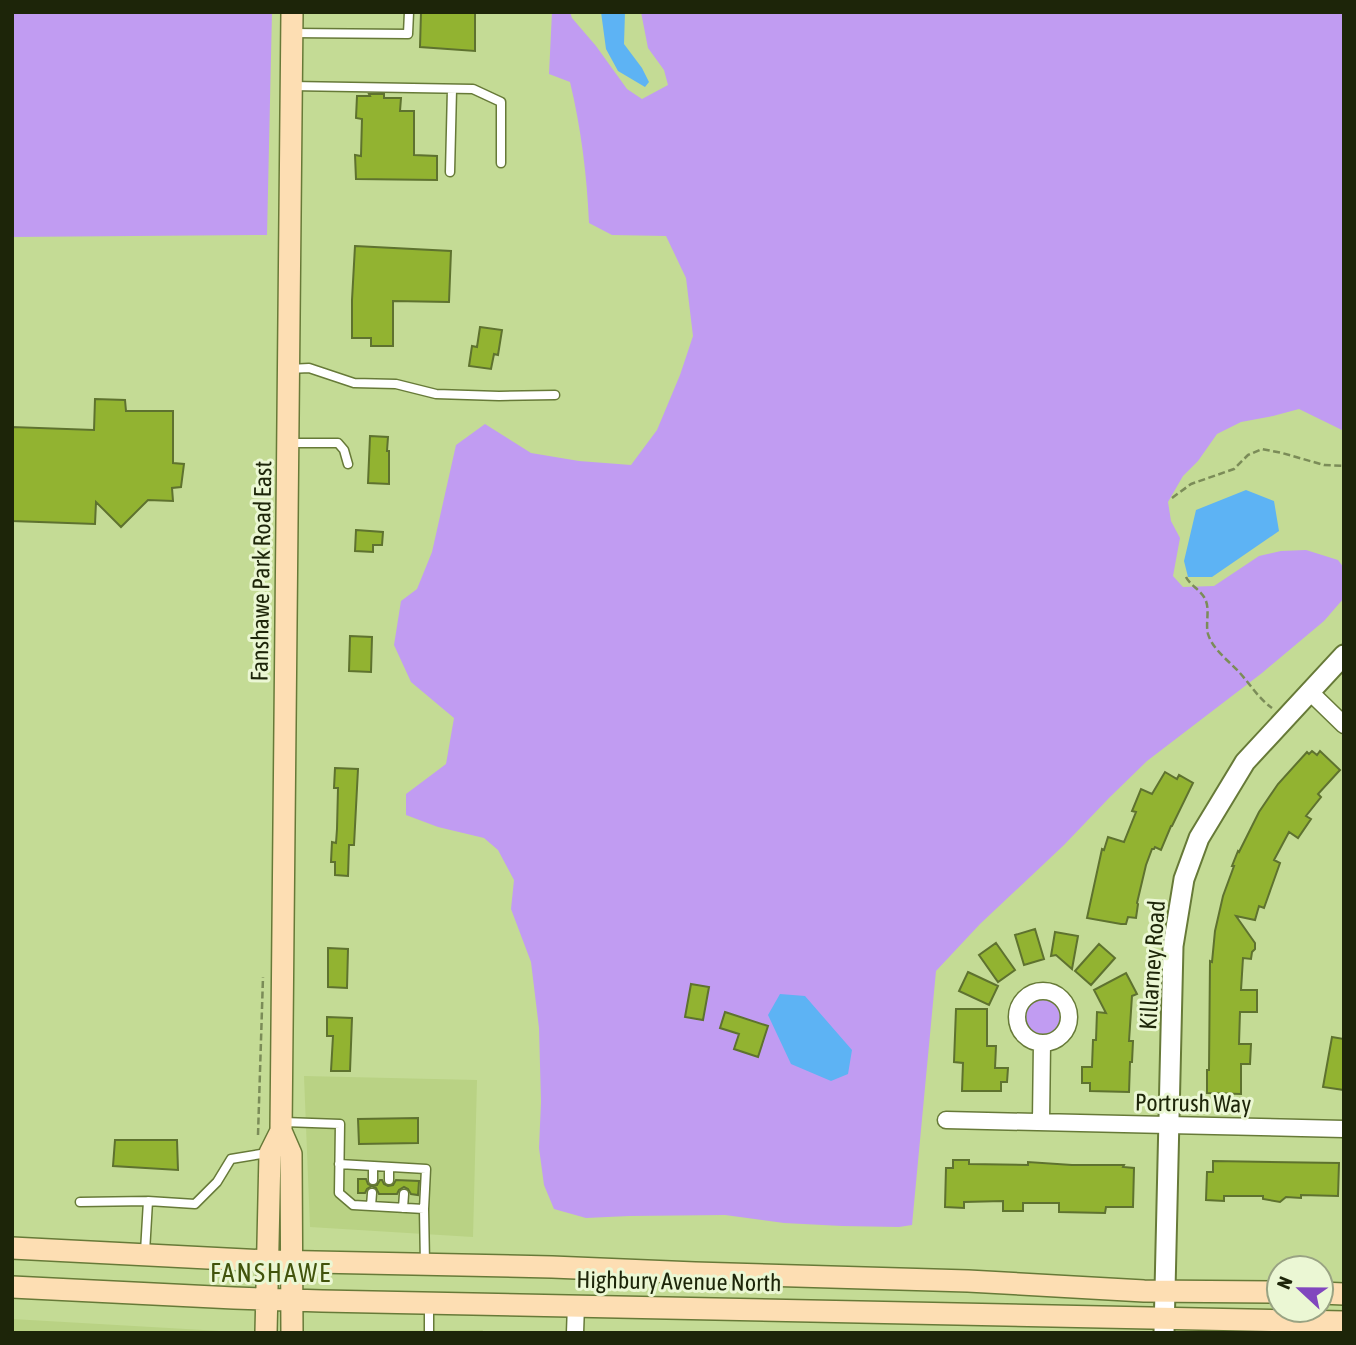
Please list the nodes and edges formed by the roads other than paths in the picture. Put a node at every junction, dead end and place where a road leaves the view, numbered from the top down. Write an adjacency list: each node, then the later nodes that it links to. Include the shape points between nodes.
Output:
1 (409, 12): 2 (lane, via 408,34)
2 (292, 23): 3 (main road, Fanshawe Park Road East)
3 (292, 86): 4 (lane); 7 (main road, Fanshawe Park Road East)
4 (452, 89): 5 (lane, via 473,89 501,102); 6 (lane)
5 (501, 163)
6 (450, 172)
7 (289, 369): 8 (lane, via 309,368 354,383 396,384 436,394); 9 (main road, Fanshawe Park Road East)
8 (555, 395)
9 (288, 443): 10 (lane, via 338,443); 17 (main road, Fanshawe Park Road East)
10 (348, 464)
11 (1344, 655): 12 (street, Killarney Road)
12 (1309, 691): 13 (street); 18 (street, Killarney Road, via 1245,762 1199,838 1184,879 1173,946)
13 (1344, 725)
14 (1042, 1043): 16 (street)
15 (946, 1120): 16 (street, Portrush Way)
16 (1041, 1121): 18 (street, Portrush Way)
17 (281, 1126): 20 (main road, Fanshawe Park Road East); 21 (lane, via 340,1124); 38 (main road, Fanshawe Park Road East, via 291,1154)
18 (1169, 1126): 19 (street, Portrush Way); 41 (street, Killarney Road)
19 (1344, 1129)
20 (270, 1153): 30 (lane, via 231,1158 217,1182 195,1204); 37 (main road, Fanshawe Park Road East)
21 (339, 1164): 22 (lane); 32 (lane, via 339,1193 353,1205)
22 (373, 1166): 23 (lane); 25 (lane)
23 (389, 1167): 24 (lane); 26 (lane)
24 (405, 1168): 27 (lane); 34 (lane, via 426,1170)
25 (373, 1180)
26 (389, 1180)
27 (404, 1180)
28 (372, 1194): 32 (lane)
29 (404, 1194): 33 (lane)
30 (148, 1201): 31 (lane); 36 (lane)
31 (80, 1202)
32 (371, 1206): 33 (lane)
33 (403, 1208): 34 (lane)
34 (424, 1209): 39 (lane)
35 (12, 1248): 36 (main road, Highbury Avenue North)
36 (145, 1255): 37 (main road, Highbury Avenue North)
37 (267, 1261): 38 (main road, Highbury Avenue North); 43 (main road, Fanshawe Park Road East)
38 (292, 1261): 39 (main road, Highbury Avenue North); 44 (main road, Fanshawe Park Road East)
39 (425, 1265): 41 (main road, Highbury Avenue North)
40 (12, 1287): 43 (main road, Highbury Avenue North)
41 (1166, 1290): 42 (main road, Highbury Avenue North); 48 (street, Killarney Road)
42 (1265, 1292)
43 (267, 1299): 44 (main road, Highbury Avenue North); 49 (main road, Fanshawe Park Road East)
44 (292, 1300): 45 (main road, Highbury Avenue North); 50 (main road, Fanshawe Park Road East)
45 (429, 1303): 46 (main road, Highbury Avenue North); 51 (lane)
46 (576, 1305): 48 (main road, Highbury Avenue North); 52 (street)
47 (1344, 1322): 48 (main road, Highbury Avenue North)
48 (1164, 1325)
49 (266, 1333)
50 (292, 1333)
51 (429, 1333)
52 (575, 1333)

